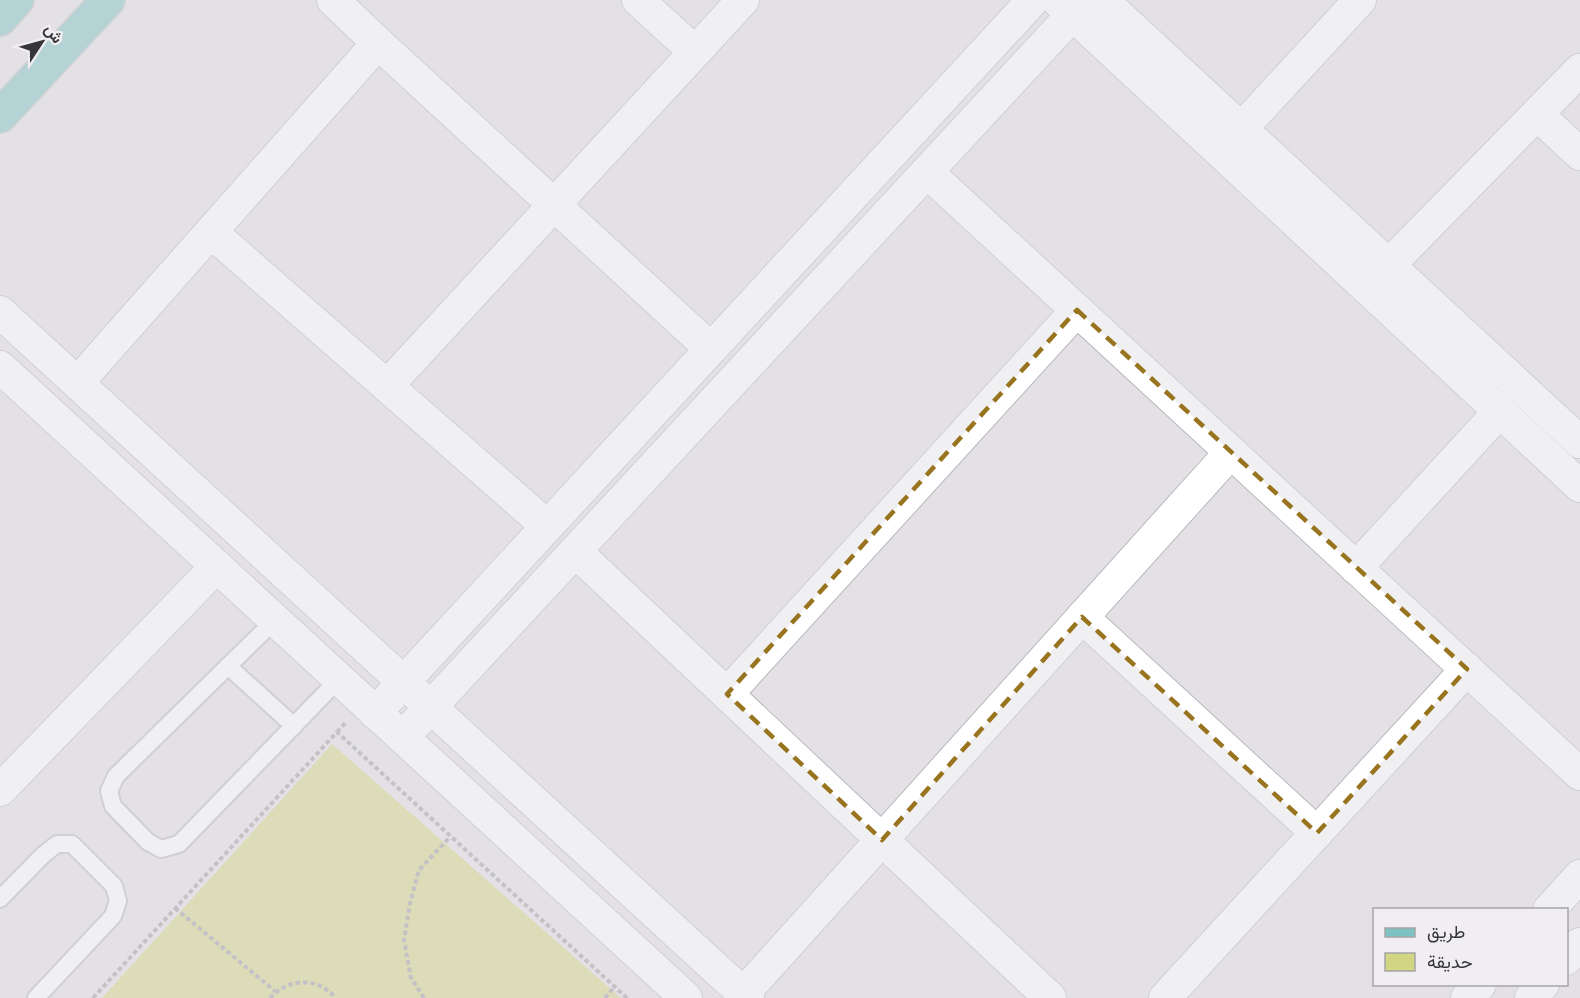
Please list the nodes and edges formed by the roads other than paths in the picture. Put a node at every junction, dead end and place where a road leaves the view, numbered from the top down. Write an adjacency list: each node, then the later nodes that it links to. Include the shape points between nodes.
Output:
1 (17, 0): 10 (main road)
2 (108, 0): 15 (main road)
3 (333, 0): 11 (street)
4 (638, 0): 12 (street)
5 (743, 0): 12 (street)
6 (1033, 0): 24 (street)
7 (1102, 0): 16 (street)
8 (1360, 0): 16 (street)
9 (1072, 5): 18 (street); 28 (street)
10 (0, 19)
11 (378, 43): 19 (street); 20 (street)
12 (696, 52): 19 (street)
13 (1580, 70): 14 (street)
14 (1537, 114): 17 (street); 21 (street)
15 (0, 116)
16 (1241, 129): 21 (street)
17 (1580, 154)
18 (927, 172): 22 (street); 33 (street)
19 (554, 205): 24 (street); 27 (street)
20 (211, 232): 26 (street); 27 (street)
21 (1389, 265): 29 (street)
22 (1077, 310): 30 (street); 42 (street)
23 (0, 312): 26 (street)
24 (711, 349): 32 (street)
25 (0, 368): 34 (street)
26 (78, 382): 41 (street)
27 (387, 386): 32 (street)
28 (1500, 411): 31 (street); 35 (street)
29 (1580, 442)
30 (1231, 452): 35 (street); 36 (street)
31 (1580, 486)
32 (548, 526): 41 (street)
33 (575, 551): 42 (street); 43 (street)
34 (217, 566): 37 (street); 48 (street)
35 (1356, 568): 39 (street)
36 (1082, 617): 49 (street); 50 (street)
37 (275, 620): 38 (lane); 40 (street)
38 (228, 666): 45 (lane); 45 (lane, via 116,776 109,791 113,806 148,842 161,849 179,844)
39 (1467, 669): 47 (street); 49 (street)
40 (339, 679): 44 (street); 45 (lane)
41 (404, 682): 43 (street); 44 (street)
42 (727, 694): 50 (street)
43 (431, 707): 46 (street); 58 (street)
44 (375, 713): 46 (street)
45 (294, 726)
46 (403, 737): 60 (street)
47 (1580, 774)
48 (0, 790)
49 (1317, 833): 62 (street)
50 (882, 840): 58 (street); 61 (street)
51 (1580, 876): 53 (street)
52 (0, 899): 59 (lane, via 57,843 72,844 114,886 118,901 113,916)
53 (1550, 908)
54 (1580, 944): 55 (street)
55 (1568, 957)
56 (1478, 986): 63 (street)
57 (1541, 986): 64 (street)
58 (746, 996)
59 (36, 998)
60 (686, 998)
61 (1050, 998)
62 (1165, 998)
63 (1467, 998)
64 (1531, 998)

